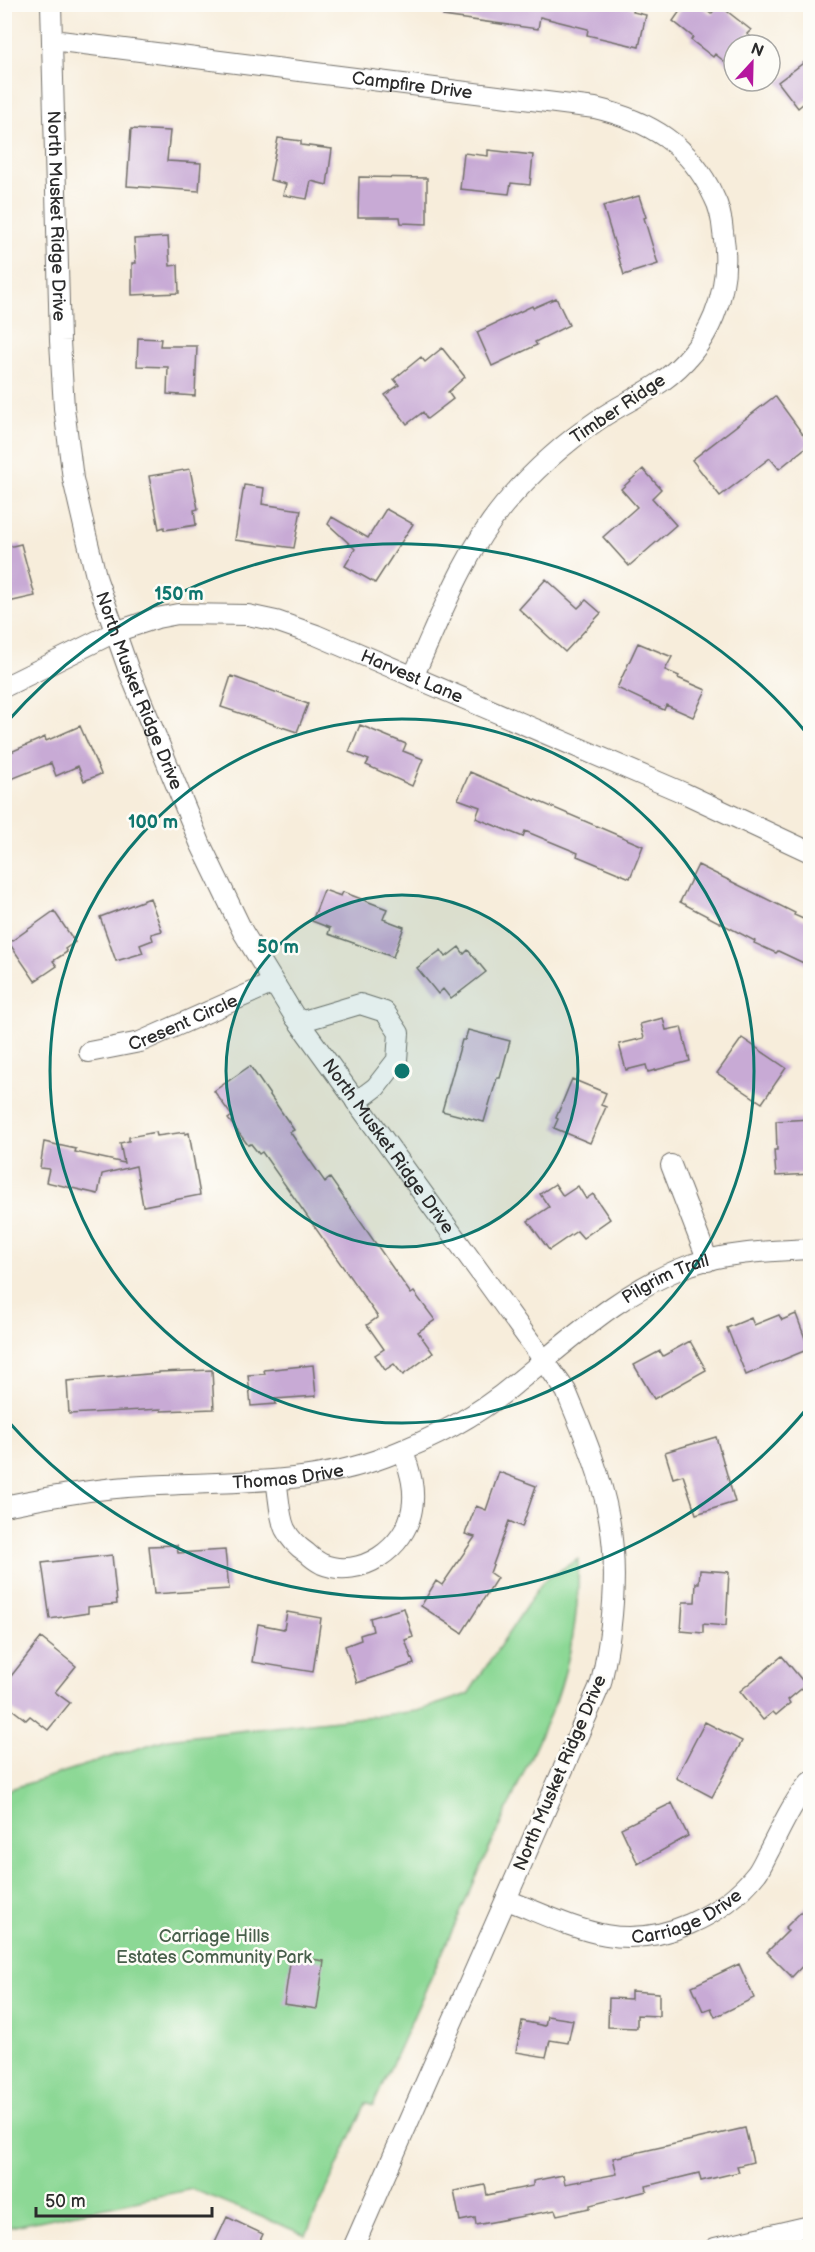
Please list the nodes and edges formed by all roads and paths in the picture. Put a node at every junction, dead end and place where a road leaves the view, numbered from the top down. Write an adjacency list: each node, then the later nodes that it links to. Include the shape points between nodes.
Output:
1 (51, 4): 2 (street, North Musket Ridge Drive)
2 (52, 40): 3 (street, Campfire Drive, via 621,114 666,137 690,159 708,184); 4 (street, North Musket Ridge Drive, via 64,408 73,479)
3 (721, 218): 5 (street, Timber Ridge, via 726,270 720,306 712,324 677,369 562,447 503,507 457,577)
4 (115, 632): 5 (street, Harvest Lane, via 178,614 248,615 316,635); 6 (street, Harvest Lane); 8 (street, North Musket Ridge Drive, via 200,843 243,932)
5 (413, 677): 7 (street, Harvest Lane, via 684,793)
6 (4, 687)
7 (810, 852)
8 (273, 982): 9 (street, North Musket Ridge Drive); 10 (street, Cresent Circle, via 140,1042)
9 (295, 1017): 11 (street, North Musket Ridge Drive); 11 (street, via 303,1021 360,1004 385,1012 399,1033 397,1060 376,1088)
10 (89, 1052)
11 (356, 1102): 15 (street, North Musket Ridge Drive)
12 (671, 1165): 14 (street)
13 (810, 1249): 14 (street, Pilgrim Trail)
14 (708, 1261): 15 (street, Pilgrim Trail, via 661,1277 617,1301)
15 (543, 1360): 16 (street, Thomas Drive, via 474,1414); 20 (street, North Musket Ridge Drive, via 566,1391 592,1454 609,1518 615,1582 601,1683)
16 (403, 1450): 17 (street, Thomas Drive, via 352,1467); 17 (street, via 413,1485 412,1510 397,1541 381,1558 358,1566 339,1568 321,1563 297,1546 285,1528)
17 (276, 1480): 18 (street, Thomas Drive, via 140,1486)
18 (4, 1506)
19 (810, 1782): 20 (street, Carriage Drive, via 788,1813 758,1872 725,1904 697,1921 641,1936 609,1935)
20 (507, 1900): 22 (street, North Musket Ridge Drive)
21 (810, 2226): 23 (street)
22 (353, 2247)
23 (715, 2247)

